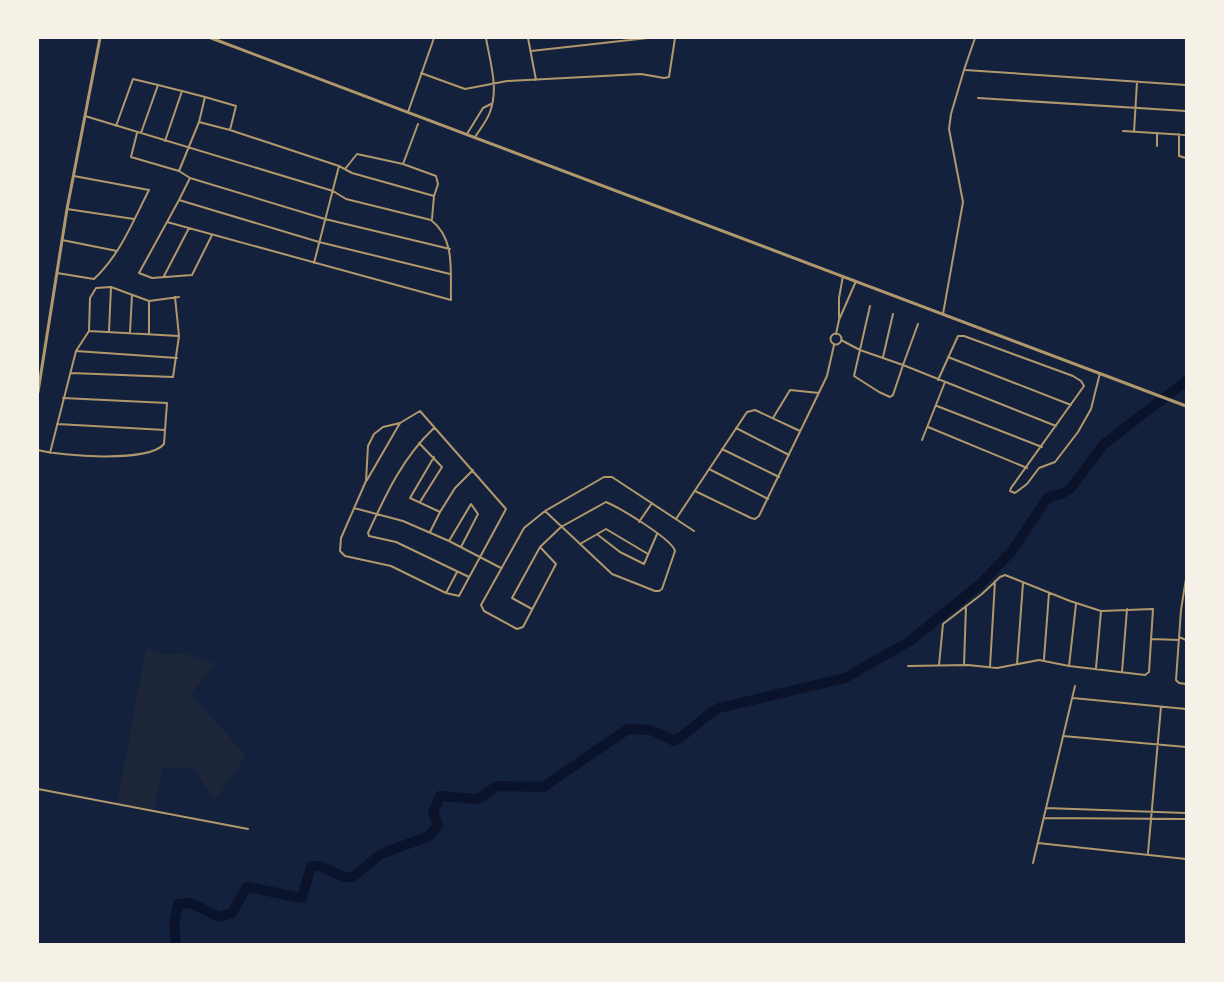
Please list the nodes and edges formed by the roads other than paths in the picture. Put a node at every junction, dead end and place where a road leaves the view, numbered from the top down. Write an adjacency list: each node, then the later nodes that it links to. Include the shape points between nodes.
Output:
1 (100, 38): 24 (street)
2 (211, 38): 23 (street)
3 (434, 38): 11 (street)
4 (486, 38): 14 (street)
5 (528, 38): 9 (street)
6 (648, 38): 9 (street)
7 (675, 38): 12 (street, via 669,77 641,74)
8 (975, 38): 10 (street)
9 (531, 51): 12 (street)
10 (964, 70): 13 (street); 73 (street, via 949,129 963,202)
11 (421, 73): 14 (street, via 465,89); 23 (street)
12 (536, 80): 14 (street)
13 (1137, 82): 16 (street); 21 (street)
14 (494, 83): 20 (street)
15 (158, 85): 17 (street); 27 (street, via 133,79); 33 (street)
16 (1186, 85)
17 (182, 91): 18 (street); 38 (street)
18 (205, 97): 25 (street); 28 (street, via 236,106)
19 (978, 98): 21 (street)
20 (491, 104): 34 (street, via 483,108); 37 (street)
21 (1135, 107): 22 (street); 30 (street)
22 (1186, 111)
23 (408, 112): 34 (street)
24 (84, 116): 27 (street); 46 (street)
25 (198, 122): 28 (street); 40 (street)
26 (418, 124): 42 (street)
27 (116, 126): 31 (street)
28 (230, 130): 43 (street)
29 (1123, 131): 30 (street)
30 (1134, 132): 32 (street)
31 (137, 133): 33 (street); 45 (street, via 131,157)
32 (1157, 133): 35 (street); 39 (street)
33 (141, 134): 38 (street)
34 (467, 135): 37 (street)
35 (1179, 135): 36 (street); 41 (street, via 1179,156)
36 (1186, 135)
37 (475, 138): 65 (street)
38 (165, 141): 40 (street)
39 (1157, 146)
40 (189, 149): 45 (street); 48 (street)
41 (1186, 158)
42 (403, 164): 44 (street, via 357,154); 49 (street, via 436,176)
43 (339, 166): 44 (street); 48 (street)
44 (345, 169): 49 (street)
45 (178, 171): 47 (street)
46 (74, 176): 51 (street); 52 (street, via 149,190)
47 (190, 178): 50 (street); 53 (street)
48 (333, 191): 53 (street); 54 (street, via 346,199)
49 (434, 196): 54 (street)
50 (179, 200): 55 (street); 59 (street)
51 (67, 209): 52 (street); 58 (street)
52 (134, 219): 61 (street)
53 (325, 219): 59 (street); 60 (street)
54 (431, 220): 60 (street, via 445,235)
55 (167, 222): 56 (street); 66 (street, via 139,273)
56 (189, 228): 57 (street); 66 (street)
57 (212, 235): 62 (street); 66 (street, via 192,275)
58 (62, 240): 61 (street); 63 (street)
59 (320, 242): 62 (street); 64 (street)
60 (450, 249): 64 (street)
61 (117, 251): 63 (street, via 108,267 94,279)
62 (314, 263): 64 (street, via 451,300)
63 (57, 273): 94 (street)
64 (450, 274)
65 (843, 276): 67 (street); 74 (street)
66 (164, 277)
67 (856, 281): 73 (street); 74 (street)
68 (111, 287): 69 (street); 76 (street, via 96,288 90,298); 77 (street)
69 (132, 295): 70 (street); 78 (street)
70 (149, 301): 79 (street); 81 (street, via 177,297)
71 (870, 306): 84 (street)
72 (893, 314): 86 (street)
73 (943, 314): 91 (street)
74 (839, 320): 80 (street)
75 (918, 324): 89 (street)
76 (89, 331): 77 (street); 85 (street)
77 (109, 331): 78 (street)
78 (130, 332): 79 (street)
79 (149, 333): 81 (street)
80 (836, 334): 82 (street); 83 (street, via 830,338)
81 (179, 336): 88 (street)
82 (841, 340): 83 (street); 84 (street)
83 (834, 345): 95 (street)
84 (860, 350): 86 (street); 89 (street, via 854,376 885,396 893,395)
85 (76, 351): 88 (street); 90 (street)
86 (883, 357): 89 (street)
87 (948, 357): 92 (street); 97 (street); 97 (street, via 955,338 964,336 1073,376 1084,386)
88 (177, 358): 90 (street, via 173,377)
89 (903, 365): 92 (street)
90 (70, 373): 96 (street)
91 (1100, 373): 99 (street); 117 (street, via 1091,409 1078,432 1055,462 1040,468 1018,493 1012,492)
92 (938, 380): 93 (street)
93 (945, 382): 98 (street); 103 (street)
94 (38, 392)
95 (819, 393): 100 (street, via 790,390); 108 (street)
96 (63, 398): 102 (street); 107 (street, via 167,403)
97 (1071, 405): 103 (street)
98 (937, 406): 105 (street); 111 (street)
99 (1186, 406)
100 (773, 418): 106 (street, via 751,410); 108 (street)
101 (400, 423): 104 (street, via 420,411); 121 (street); 121 (street, via 383,427 374,435 368,446)
102 (57, 424): 107 (street); 114 (street)
103 (1056, 426): 111 (street)
104 (435, 427): 110 (street); 119 (street)
105 (928, 427): 109 (street); 117 (street)
106 (736, 428): 112 (street); 115 (street)
107 (165, 430): 114 (street, via 162,447 130,455)
108 (800, 431): 115 (street)
109 (922, 440)
110 (418, 442): 116 (street); 129 (street)
111 (1042, 447): 117 (street)
112 (722, 449): 118 (street); 120 (street)
113 (38, 450): 114 (street)
114 (50, 453)
115 (789, 455): 120 (street)
116 (434, 458): 124 (street, via 442,467); 124 (street, via 411,495)
117 (1027, 468)
118 (709, 469): 122 (street); 123 (street)
119 (473, 470): 128 (street, via 455,488); 142 (street, via 506,509)
120 (779, 477): 123 (street)
121 (366, 481): 126 (street)
122 (695, 491): 123 (street, via 755,519); 130 (street)
123 (768, 499)
124 (420, 502): 128 (street)
125 (652, 503): 127 (street, via 608,476); 130 (street); 131 (street)
126 (354, 508): 129 (street); 149 (street, via 340,538 342,554 391,566)
127 (545, 511): 132 (street); 143 (street, via 524,528)
128 (440, 512): 134 (street)
129 (376, 515): 134 (street); 144 (street, via 369,536 396,542)
130 (676, 519): 133 (street)
131 (639, 522): 132 (street, via 606,502); 135 (street)
132 (561, 527): 138 (street); 140 (street)
133 (694, 531)
134 (430, 532): 137 (street)
135 (657, 534): 138 (street, via 675,549 659,591 612,574); 141 (street)
136 (598, 535): 138 (street); 141 (street, via 606,529); 141 (street, via 641,563 646,562)
137 (449, 541): 139 (street); 139 (street, via 470,503 478,514)
138 (580, 544)
139 (461, 547): 142 (street)
140 (540, 547): 153 (street, via 556,564); 153 (street, via 512,598)
141 (648, 554)
142 (479, 557): 143 (street); 145 (street)
143 (502, 568): 153 (street, via 481,608 520,629)
144 (458, 572): 145 (street); 149 (street)
145 (469, 577): 149 (street, via 459,596)
146 (995, 581): 148 (street, via 1005,575); 152 (street); 167 (street)
147 (1186, 581): 155 (street)
148 (1023, 583): 150 (street); 162 (street)
149 (446, 592)
150 (1049, 593): 151 (street); 161 (street)
151 (1076, 603): 156 (street); 166 (street)
152 (966, 606): 163 (street, via 941,627); 164 (street)
153 (532, 609)
154 (1127, 609): 156 (street); 159 (street, via 1153,609); 169 (street)
155 (1181, 610): 157 (street); 158 (street)
156 (1101, 611): 168 (street)
157 (1186, 612)
158 (1179, 638): 159 (street); 160 (street); 170 (street, via 1176,680)
159 (1152, 639): 169 (street, via 1148,674)
160 (1186, 639)
161 (1044, 660): 162 (street); 166 (street)
162 (1017, 664): 167 (street)
163 (939, 665): 164 (street); 165 (street)
164 (964, 665): 167 (street)
165 (908, 666)
166 (1069, 666): 168 (street)
167 (990, 667)
168 (1096, 669): 169 (street)
169 (1122, 672)
170 (1186, 684)
171 (1075, 686): 172 (street)
172 (1073, 698): 173 (street); 175 (street)
173 (1161, 707): 174 (street); 176 (street)
174 (1186, 709)
175 (1063, 736): 176 (street); 179 (street)
176 (1157, 744): 177 (street); 180 (street)
177 (1186, 747)
178 (38, 789): 185 (street)
179 (1046, 808): 180 (street); 182 (street)
180 (1151, 811): 181 (street); 183 (street)
181 (1186, 813)
182 (1044, 818): 183 (street); 186 (street)
183 (1151, 818): 184 (street); 187 (street)
184 (1186, 819)
185 (248, 829)
186 (1038, 843): 187 (street); 189 (street)
187 (1148, 854): 188 (street)
188 (1186, 859)
189 (1033, 862)

